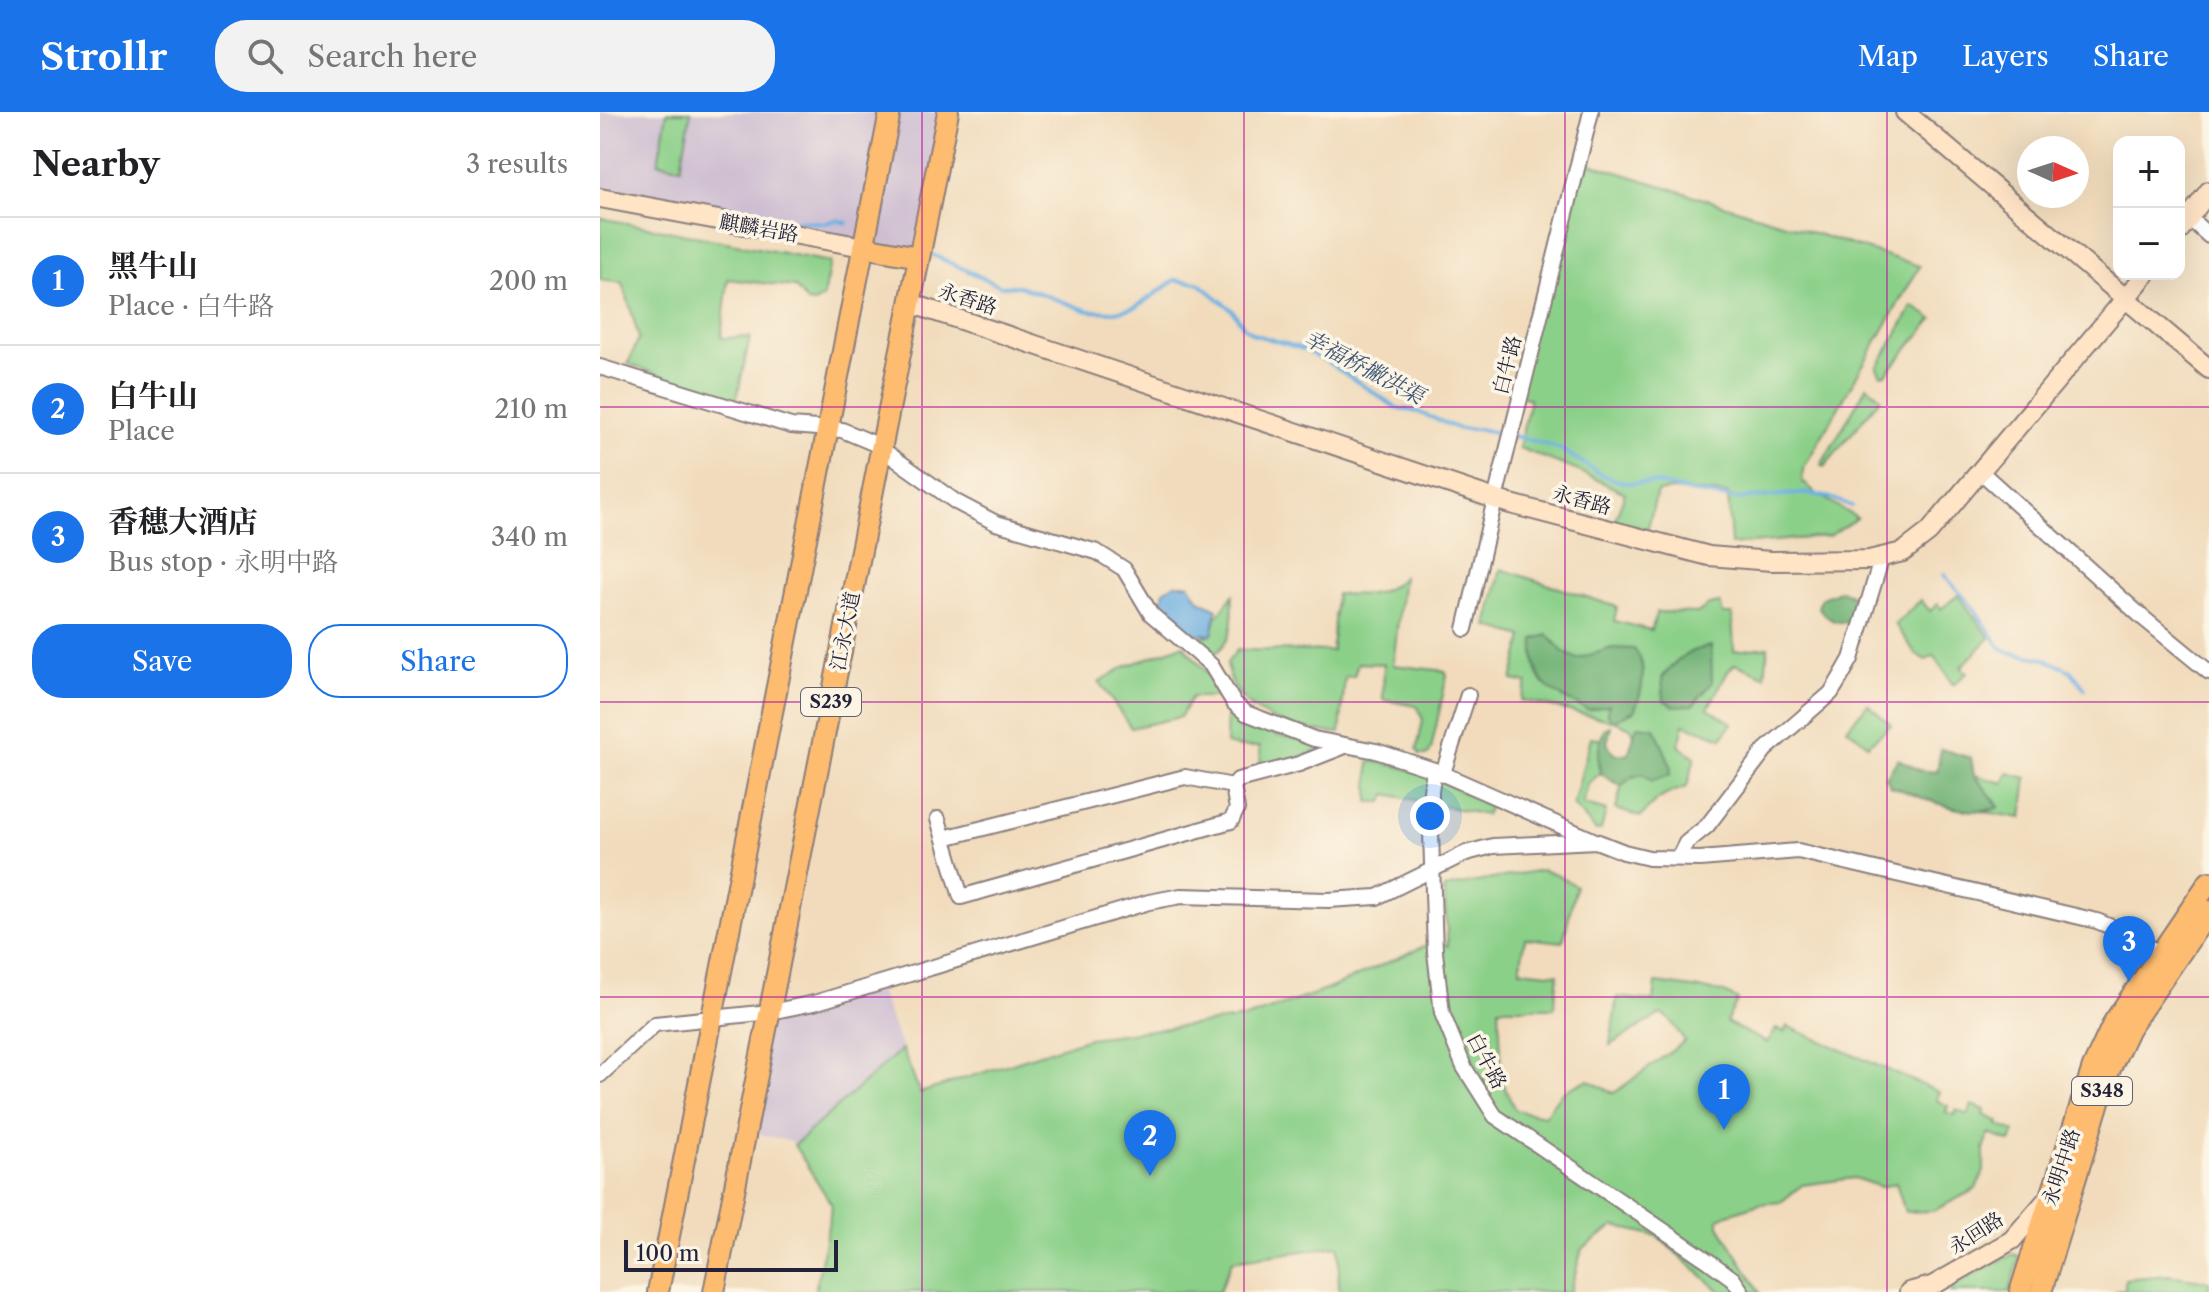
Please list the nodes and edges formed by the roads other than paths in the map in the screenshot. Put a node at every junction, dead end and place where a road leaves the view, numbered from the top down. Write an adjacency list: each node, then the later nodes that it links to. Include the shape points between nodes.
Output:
1 (890, 112): 10 (main road, S239)
2 (948, 112): 11 (main road, 江永大道 / S239)
3 (1591, 112): 20 (street, 白牛路)
4 (1905, 112): 13 (main road)
5 (2209, 191): 7 (main road)
6 (600, 198): 10 (main road, 麒麟岩路)
7 (2185, 224)
8 (2185, 225): 9 (street)
9 (2209, 236)
10 (863, 247): 11 (main road, 麒麟岩路); 17 (main road, S239)
11 (919, 257): 14 (main road, 江永大道 / S239)
12 (2141, 280): 13 (main road, 永香路)
13 (2126, 300): 16 (main road); 19 (main road, 永香路)
14 (910, 303): 18 (main road, 江永大道 / S239); 20 (main road, 永香路)
15 (600, 367): 17 (street, via 791,426)
16 (2209, 369)
17 (828, 429): 18 (street, via 842,430); 37 (main road, S239)
18 (881, 449): 25 (street, via 996,523 1097,552 1124,569 1151,614 1211,665 1246,713 1314,739); 36 (main road, 江永大道 / S239)
19 (1981, 472): 21 (main road, 永香路, via 1929,532 1903,552); 23 (street)
20 (1495, 499): 21 (main road, 永香路, via 1709,556 1771,561); 22 (street, 白牛路)
21 (1882, 557): 31 (street, via 1851,659 1831,693 1765,750)
22 (1465, 629)
23 (2209, 672)
24 (1468, 695): 26 (street, 白牛路)
25 (1346, 745): 26 (street); 27 (street)
26 (1439, 772): 30 (street); 32 (street, 白牛路, via 1431,791)
27 (1233, 786): 29 (street, via 1185,777); 29 (street, via 1237,809 1231,821 961,897)
28 (938, 819): 29 (street)
29 (944, 838)
30 (1596, 841): 31 (street, via 1649,858); 32 (street, via 1493,846)
31 (1679, 857): 35 (street, via 1798,851 1818,855 2097,921 2137,938)
32 (1432, 871): 36 (street, via 1365,899 1181,896 1149,902); 42 (street, 白牛路, via 1442,1013 1464,1067 1495,1116 1710,1262)
33 (2209, 882): 35 (main road, 永明中路 / S348)
34 (2209, 911): 45 (main road, 永明中路 / S348, via 2129,1028 2107,1075)
35 (2160, 955): 39 (main road, 永明中路 / S348, via 2114,1022 2093,1067)
36 (770, 1012): 37 (street); 41 (main road, 江永大道 / S239)
37 (712, 1017): 38 (street, via 655,1024); 40 (main road, S239)
38 (600, 1075)
39 (2053, 1193): 43 (main road, 永回路, via 2012,1240 1932,1286); 44 (main road, 永明中路 / S348)
40 (658, 1292)
41 (714, 1292)
42 (1742, 1292)
43 (1909, 1292)
44 (2020, 1292)
45 (2041, 1292)

